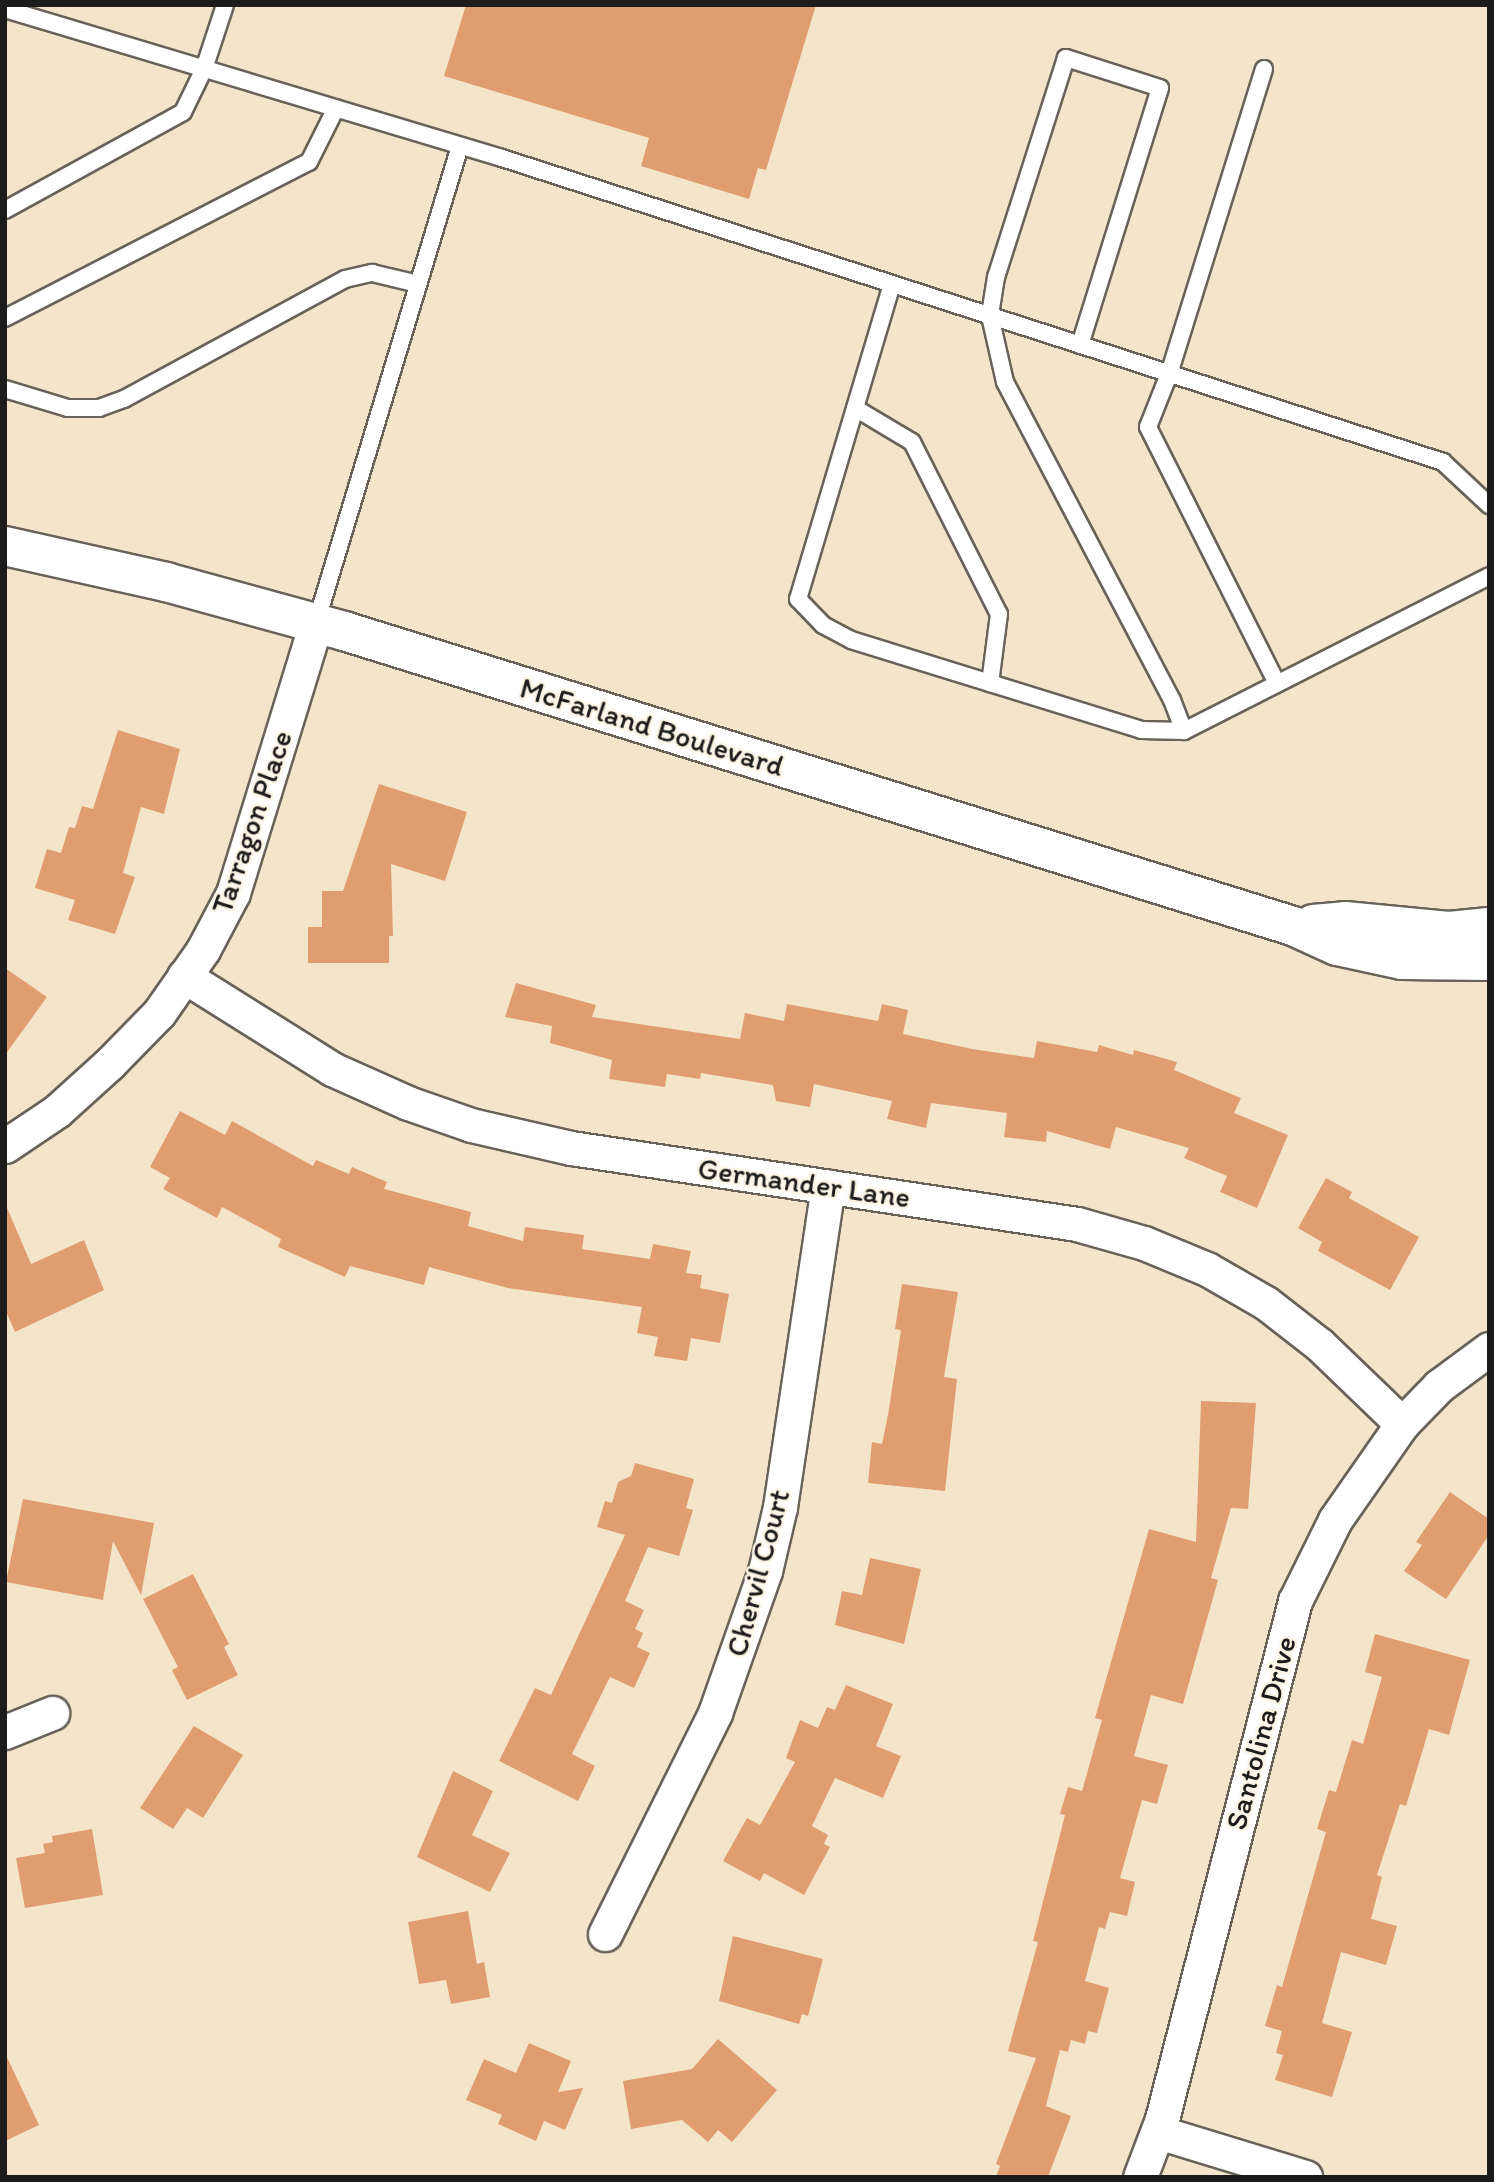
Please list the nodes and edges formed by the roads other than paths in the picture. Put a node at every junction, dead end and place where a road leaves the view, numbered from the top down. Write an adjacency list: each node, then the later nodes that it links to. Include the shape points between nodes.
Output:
1 (225, 5): 3 (lane)
2 (5, 9): 3 (lane)
3 (204, 69): 5 (lane); 7 (lane, via 183,113)
4 (1264, 69): 13 (lane)
5 (336, 108): 6 (lane); 11 (lane, via 309,162)
6 (460, 146): 8 (lane); 9 (lane)
7 (5, 210)
8 (418, 284): 14 (lane, via 372,273 345,279 124,399 99,408 68,408); 19 (lane)
9 (892, 284): 10 (lane); 15 (lane)
10 (990, 316): 12 (lane); 12 (lane, via 996,277 1066,58 1160,88); 22 (lane, via 1006,382)
11 (5, 318)
12 (1080, 345): 13 (lane)
13 (1169, 374): 16 (lane, via 1443,462); 21 (lane, via 1148,427)
14 (5, 389)
15 (855, 408): 20 (lane, via 912,442 999,614); 20 (lane, via 798,599 823,625 851,640)
16 (1489, 505)
17 (5, 546): 19 (street, McFarland Boulevard, via 166,582)
18 (1489, 576): 21 (lane)
19 (316, 623): 23 (street, McFarland Boulevard); 26 (street, Tarragon Place, via 233,893)
20 (990, 683): 22 (lane, via 1141,730)
21 (1277, 683): 22 (lane)
22 (1184, 731)
23 (1293, 926): 24 (street, McFarland Boulevard, via 1345,921 1449,931); 25 (street, McFarland Boulevard, via 1337,946 1402,960)
24 (1489, 927)
25 (1489, 961)
26 (184, 976): 27 (street, Tarragon Place, via 159,1013 84,1088); 28 (street, Germander Lane, via 332,1069 471,1125 571,1147)
27 (5, 1146)
28 (828, 1187): 30 (street, Germander Lane, via 1077,1224 1174,1254 1252,1294 1307,1334); 33 (street, Chervil Court, via 780,1507 765,1572 715,1713)
29 (1489, 1349): 30 (street, Santolina Drive, via 1439,1385)
30 (1402, 1424): 34 (street, Santolina Drive, via 1335,1520 1291,1613)
31 (52, 1713): 32 (street)
32 (5, 1732)
33 (605, 1934)
34 (1158, 2132): 35 (street, Santolina Drive); 36 (street)
35 (1140, 2177)
36 (1305, 2177)

